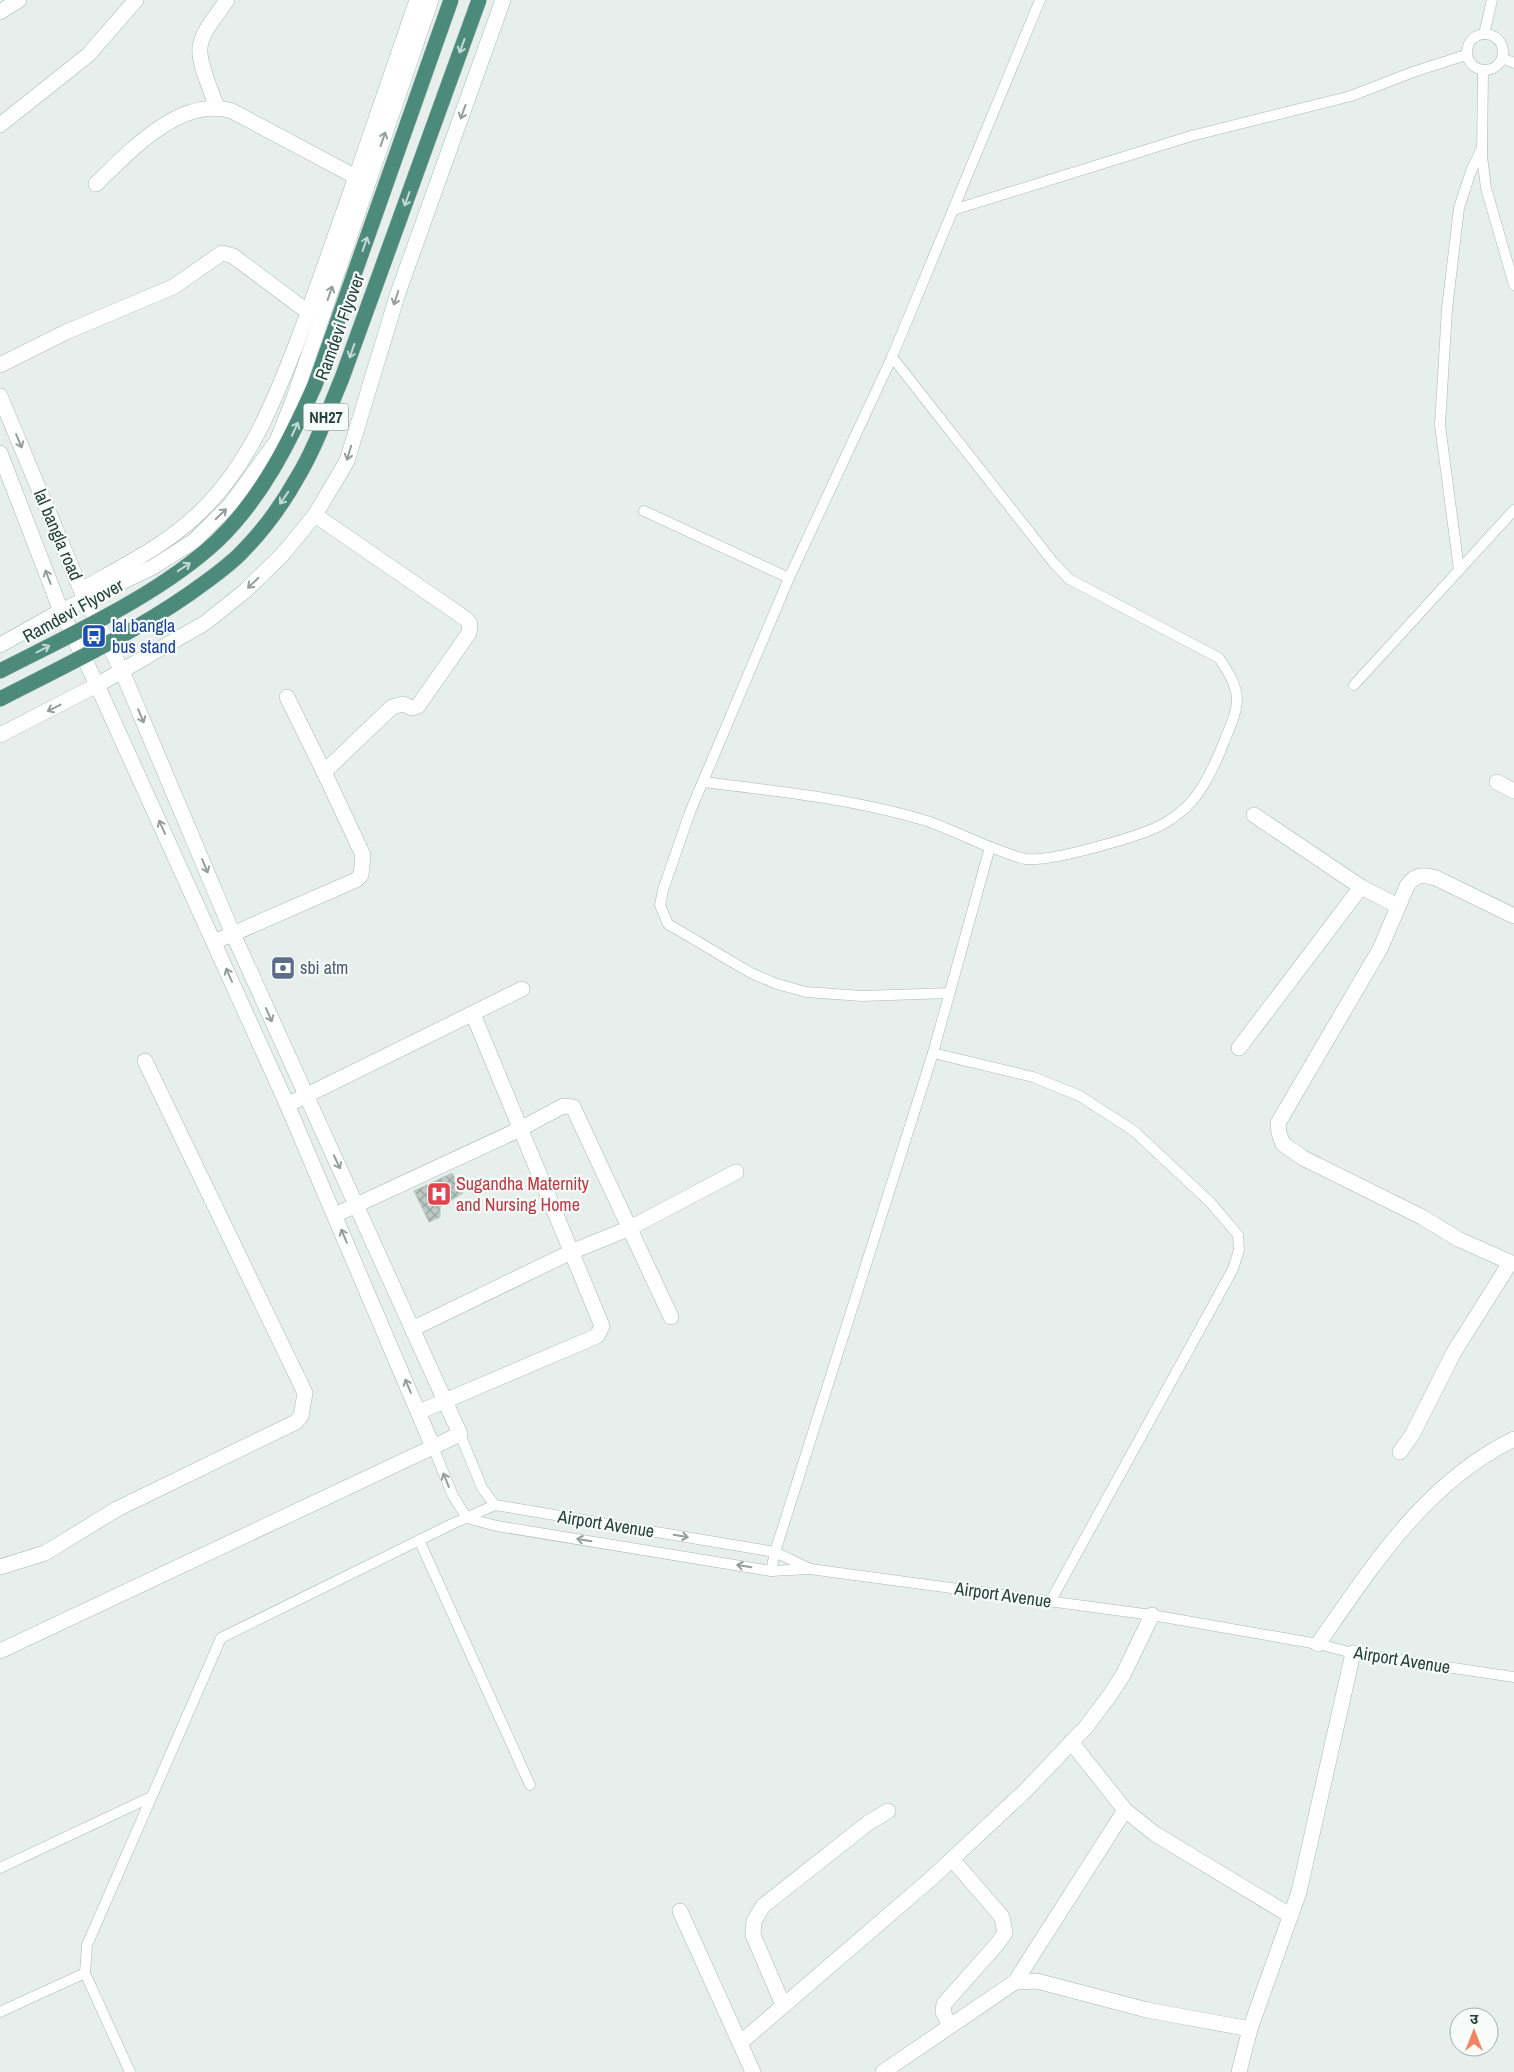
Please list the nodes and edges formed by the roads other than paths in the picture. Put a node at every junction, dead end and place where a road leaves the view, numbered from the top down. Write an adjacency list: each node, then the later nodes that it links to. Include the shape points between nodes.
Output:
1 (19, 0): 11 (street)
2 (136, 0): 18 (street, via 88,54)
3 (227, 0): 17 (street, via 200,47 200,57)
4 (417, 0): 20 (street)
5 (431, 0): 34 (street, one-way to 5, via 154,567 194,541 231,504 277,441)
6 (451, 0): 37 (highway, Ramdevi Flyover / NH27, one-way to 6, bridge, via 107,616 190,563 238,518 269,476 294,432 314,385)
7 (479, 0): 42 (highway, Ramdevi Flyover / NH27, one-way to 42, bridge, via 342,378 298,478 266,524 240,554 214,576 166,610 116,639)
8 (503, 0): 31 (street, one-way to 31, via 398,294 347,462)
9 (1040, 0): 22 (lane)
10 (1492, 0): 12 (lane)
11 (0, 12)
12 (1484, 34): 13 (lane, via 1470,40); 14 (lane, via 1497,39 1503,51)
13 (1466, 54): 16 (lane, via 1475,68); 22 (lane, via 1351,96 1191,136)
14 (1502, 58): 15 (lane); 16 (lane, via 1497,65)
15 (1514, 63)
16 (1483, 70): 19 (lane)
17 (217, 108): 20 (street, via 232,111); 21 (street, via 202,109 168,122 145,138)
18 (0, 125)
19 (1482, 148): 23 (lane, via 1486,188); 32 (lane, via 1459,208 1447,309 1440,425)
20 (356, 177): 24 (street)
21 (96, 184)
22 (953, 210): 25 (lane)
23 (1514, 285)
24 (308, 312): 26 (street, via 233,256 222,253 173,287 66,332); 34 (street, via 271,408 248,450 221,488 202,511 160,545)
25 (892, 356): 33 (lane); 51 (lane, via 1047,555 1070,579 1219,658 1236,690 1237,710 1216,763 1192,802 1165,823 1145,832 1057,857 1026,859)
26 (0, 365)
27 (0, 396): 34 (street, lal bangla road, one-way to 34)
28 (0, 453): 35 (street, lal bangla road, one-way to 28)
29 (1514, 510): 32 (lane)
30 (644, 511): 33 (lane)
31 (315, 514): 38 (street, one-way to 38, via 282,555 205,623); 44 (street, via 470,624 469,633 418,706 412,708 403,704 392,707)
32 (1459, 570): 39 (lane)
33 (789, 578): 45 (lane)
34 (84, 595): 35 (street); 38 (street, lal bangla road)
35 (60, 611): 36 (street); 40 (street, lal bangla road)
36 (0, 645)
37 (0, 671)
38 (122, 671): 40 (street); 48 (street, lal bangla road, one-way to 48)
39 (1354, 685)
40 (97, 686): 43 (street, one-way to 43); 49 (street, lal bangla road)
41 (287, 697): 44 (street)
42 (0, 699)
43 (0, 735)
44 (324, 772): 55 (street, via 363,855 361,875)
45 (702, 782): 51 (lane, via 782,791 897,813 929,822); 59 (lane, via 663,890 660,905 668,924 751,973 806,992 862,996)
46 (1497, 782): 47 (street)
47 (1514, 791)
48 (176, 799): 49 (street); 55 (street, lal bangla road, one-way to 55)
49 (153, 807): 56 (street, lal bangla road, one-way to 49)
50 (1254, 815): 52 (street)
51 (990, 847): 59 (lane)
52 (1361, 887): 53 (street); 62 (street)
53 (1398, 906): 54 (street, via 1411,879 1425,874); 73 (street, via 1380,949 1280,1118 1279,1133 1283,1144 1303,1158 1422,1217 1458,1239)
54 (1514, 916)
55 (234, 934): 56 (street); 57 (street, lal bangla road)
56 (214, 942): 60 (street, lal bangla road, one-way to 56)
57 (257, 986): 60 (street); 65 (street, lal bangla road, one-way to 65)
58 (522, 990): 61 (street)
59 (949, 993): 63 (lane)
60 (237, 994): 66 (street, lal bangla road)
61 (473, 1014): 65 (street); 67 (street)
62 (1239, 1048)
63 (933, 1053): 85 (lane); 89 (lane, via 1033,1077 1080,1096 1134,1131 1210,1202 1238,1234 1239,1250 1233,1269)
64 (145, 1061): 86 (street, via 305,1393 301,1416 296,1422 117,1509 45,1553)
65 (306, 1096): 66 (street); 69 (street, lal bangla road, one-way to 69)
66 (287, 1105): 70 (street, lal bangla road)
67 (520, 1129): 69 (street); 71 (street, via 563,1106 574,1107); 72 (street)
68 (736, 1172): 71 (street)
69 (356, 1204): 70 (street); 75 (street, lal bangla road)
70 (335, 1215): 77 (street, lal bangla road, one-way to 70)
71 (630, 1228): 72 (street); 74 (street)
72 (571, 1252): 75 (street); 76 (street, via 602,1326 597,1336)
73 (1512, 1263): 81 (street, via 1454,1352)
74 (671, 1317)
75 (412, 1329): 76 (street, lal bangla road)
76 (446, 1401): 77 (street); 78 (street, lal bangla road)
77 (419, 1412): 80 (street, lal bangla road)
78 (460, 1434): 80 (street); 82 (lane, via 482,1488)
79 (1514, 1438): 91 (street, via 1488,1451 1462,1470 1428,1502 1393,1539)
80 (433, 1447): 83 (lane, one-way to 80, via 453,1496); 92 (street)
81 (1400, 1452)
82 (494, 1505): 83 (lane); 85 (lane, Airport Avenue, one-way to 85)
83 (467, 1518): 84 (lane); 88 (lane, one-way to 83, via 497,1526)
84 (418, 1540): 96 (lane); 97 (lane, via 221,1638)
85 (775, 1552): 87 (lane, Airport Avenue); 88 (lane)
86 (0, 1567)
87 (810, 1569): 88 (lane); 89 (lane, Airport Avenue)
88 (771, 1571)
89 (1050, 1602): 90 (lane, Airport Avenue)
90 (1152, 1615): 91 (lane, Airport Avenue); 95 (street, via 1123,1676)
91 (1318, 1644): 93 (lane, Airport Avenue)
92 (0, 1651)
93 (1353, 1653): 94 (lane, Airport Avenue); 103 (street)
94 (1514, 1677)
95 (1071, 1742): 98 (street); 100 (street, via 1025,1791)
96 (530, 1784)
97 (151, 1797): 101 (lane); 104 (lane, via 87,1945)
98 (1125, 1810): 103 (street, via 1155,1834); 105 (street)
99 (888, 1811): 106 (street, via 868,1823 763,1906 754,1921 753,1935)
100 (952, 1859): 106 (street); 108 (street, via 1002,1917 1004,1933 998,1944 944,2004 943,2012)
101 (0, 1868)
102 (680, 1911): 110 (street)
103 (1291, 1916): 109 (street)
104 (85, 1973): 107 (lane); 111 (lane)
105 (1015, 1982): 108 (street); 109 (street, via 1037,1981 1147,2010)
106 (783, 2005): 110 (street)
107 (0, 2012)
108 (950, 2026): 113 (street)
109 (1250, 2029): 114 (street)
110 (740, 2043): 112 (street)
111 (130, 2072)
112 (754, 2072)
113 (883, 2072)
114 (1239, 2072)

